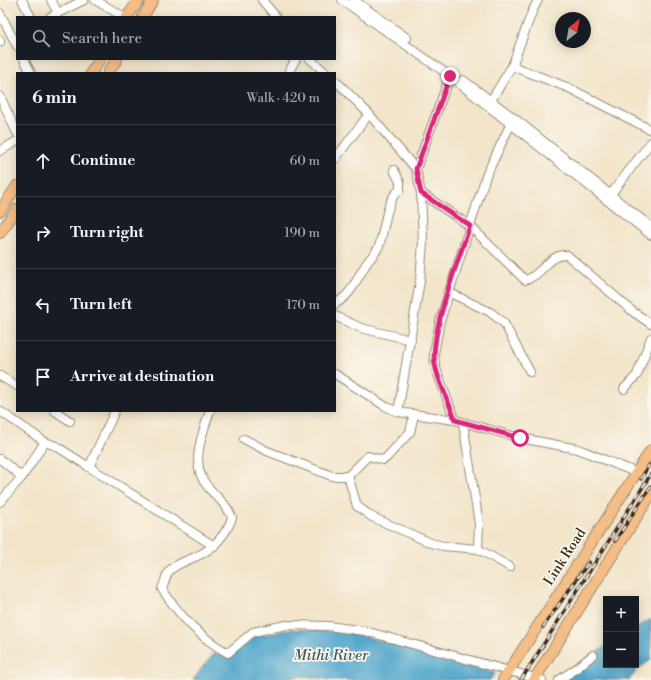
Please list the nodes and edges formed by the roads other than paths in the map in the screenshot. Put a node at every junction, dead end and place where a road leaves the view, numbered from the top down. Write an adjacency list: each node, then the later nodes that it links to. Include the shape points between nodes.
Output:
1 (22, 0): 14 (street)
2 (51, 0): 13 (street)
3 (84, 0): 13 (street)
4 (95, 0): 16 (street)
5 (139, 0): 17 (main road)
6 (153, 0): 18 (main road)
7 (262, 0): 19 (street)
8 (342, 0): 11 (street)
9 (354, 0): 11 (street)
10 (538, 0): 27 (street)
11 (360, 8): 21 (street)
12 (0, 13): 20 (street)
13 (58, 13): 15 (street)
14 (30, 16)
15 (52, 16)
16 (123, 16)
17 (126, 16)
18 (143, 16)
19 (275, 16)
20 (14, 35)
21 (430, 59): 33 (street); 35 (street)
22 (24, 60): 28 (street)
23 (99, 60): 29 (main road)
24 (115, 60): 30 (main road)
25 (295, 60): 31 (street)
26 (311, 60): 32 (street)
27 (512, 66): 37 (street); 40 (street, via 569,88)
28 (30, 72)
29 (92, 72)
30 (109, 72)
31 (289, 72)
32 (325, 72)
33 (450, 76): 35 (street); 46 (street)
34 (336, 81): 38 (street)
35 (466, 86): 37 (street)
36 (0, 96): 41 (street)
37 (490, 103): 39 (street)
38 (369, 114): 45 (street); 46 (street)
39 (512, 120): 50 (street); 54 (street, via 486,176)
40 (651, 130)
41 (16, 131)
42 (16, 142): 44 (street)
43 (651, 142): 50 (street)
44 (0, 151)
45 (336, 157)
46 (416, 169): 49 (street)
47 (394, 170): 58 (street, via 400,182 400,190 394,193 390,200 378,247 349,295)
48 (16, 187): 51 (main road)
49 (421, 193): 54 (street); 62 (street, via 420,281)
50 (609, 196): 53 (street)
51 (2, 208): 52 (street)
52 (16, 212): 55 (main road)
53 (648, 224): 56 (street)
54 (470, 226): 57 (street); 60 (street, via 525,280 531,279 557,256 567,255 632,311)
55 (0, 233)
56 (651, 235)
57 (448, 292): 64 (street, via 490,312 504,323); 76 (street, via 434,353 435,366)
58 (336, 303)
59 (336, 316): 62 (street, via 361,328)
60 (651, 324)
61 (651, 338): 63 (street)
62 (411, 340): 73 (street)
63 (648, 357): 68 (street)
64 (530, 372)
65 (336, 375): 73 (street)
66 (0, 376): 67 (street)
67 (16, 385)
68 (624, 389)
69 (0, 411): 78 (street)
70 (56, 412): 75 (street)
71 (115, 412): 81 (street)
72 (210, 412): 87 (street, via 198,452 200,472 206,485 229,509 232,518)
73 (398, 412): 74 (street)
74 (414, 415): 76 (street); 83 (street, via 410,432 386,458 383,460 368,456)
75 (70, 421)
76 (459, 421): 82 (street, via 520,438 578,449); 88 (street, via 479,524)
77 (244, 439): 83 (street, via 266,451 332,476)
78 (45, 442): 81 (street); 84 (street)
79 (651, 450): 82 (main road, Link Road)
80 (0, 459): 84 (street)
81 (90, 467): 87 (street)
82 (635, 472): 91 (main road, Link Road)
83 (348, 476): 88 (street, via 357,506 372,517 431,543)
84 (22, 477): 86 (street)
85 (651, 494): 92 (main road)
86 (0, 501)
87 (214, 546): 91 (street, via 196,557 182,561 168,572 162,589 177,611 207,642 228,654 253,632 286,625 328,626 365,631)
88 (478, 549): 89 (street)
89 (510, 567)
90 (593, 655): 93 (street)
91 (506, 674): 92 (street)
92 (537, 679)
93 (559, 680)

